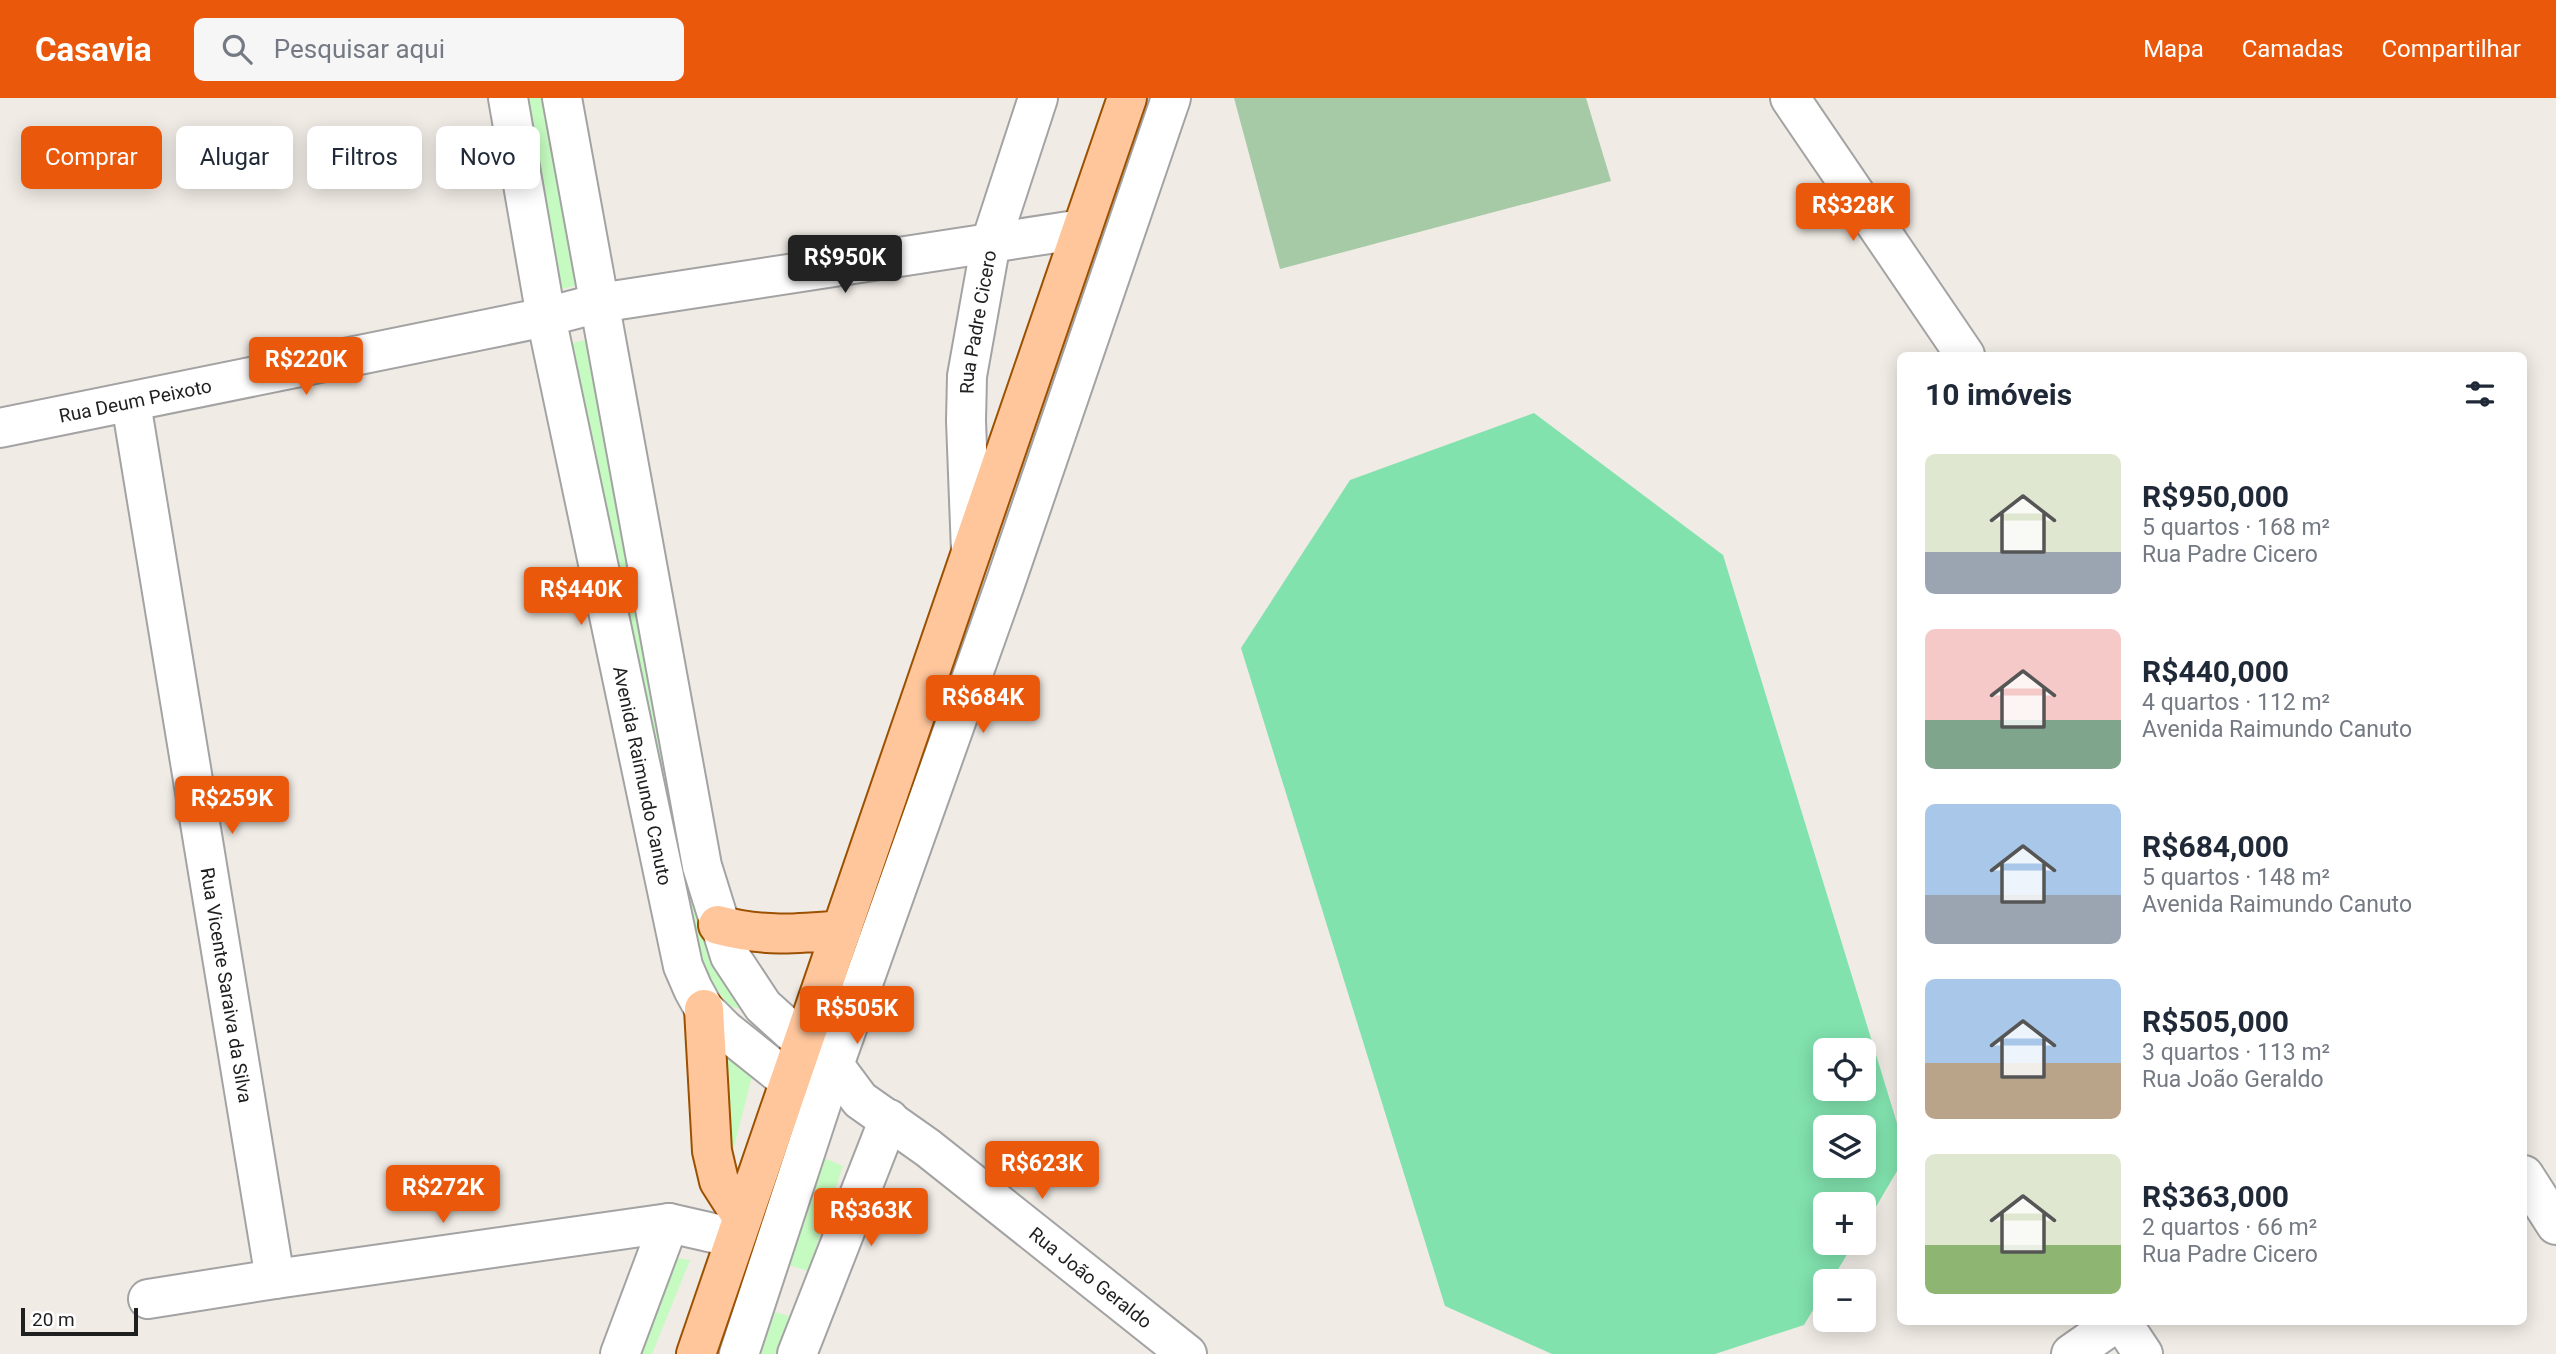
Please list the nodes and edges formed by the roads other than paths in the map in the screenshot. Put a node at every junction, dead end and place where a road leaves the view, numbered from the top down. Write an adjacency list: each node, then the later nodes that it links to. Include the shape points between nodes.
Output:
1 (508, 98): 10 (street, Avenida Raimundo Canuto)
2 (562, 98): 9 (street, Avenida Raimundo Canuto)
3 (1038, 98): 8 (street, Rua Padre Cicero)
4 (1127, 98): 7 (main road)
5 (1171, 98): 21 (street, via 1005,584)
6 (1790, 98): 11 (street)
7 (1082, 229): 8 (street, Rua Deum Peixoto); 14 (main road)
8 (991, 242): 9 (street, Rua Deum Peixoto); 14 (street, Rua Padre Cicero, via 967,376)
9 (599, 303): 10 (street, Rua Deum Peixoto); 15 (street, Avenida Raimundo Canuto)
10 (546, 317): 12 (street, Rua Deum Peixoto); 16 (street, Avenida Raimundo Canuto)
11 (1963, 352)
12 (131, 403): 13 (street, Rua Deum Peixoto); 26 (street, Rua Vicente Saraiva da Silva)
13 (0, 428)
14 (971, 553): 18 (main road)
15 (702, 866): 16 (street); 17 (street, Avenida Raimundo Canuto)
16 (662, 872): 19 (street, Avenida Raimundo Canuto, via 683,966)
17 (718, 925): 18 (main road, via 777,935); 20 (street, Avenida Raimundo Canuto, via 746,984)
18 (842, 930): 20 (main road)
19 (704, 1009): 21 (street, Avenida Raimundo Canuto, via 733,1037); 25 (main road, via 712,1151)
20 (804, 1043): 21 (main road)
21 (839, 1093): 25 (main road); 27 (street); 29 (street); 36 (street, Rua João Geraldo)
22 (2527, 1180): 24 (street)
23 (669, 1223): 25 (street); 26 (street); 32 (street)
24 (2556, 1225)
25 (739, 1228): 33 (main road)
26 (275, 1279): 28 (street)
27 (762, 1284): 29 (street); 34 (street)
28 (148, 1299)
29 (818, 1302): 35 (street)
30 (2114, 1325): 37 (street)
31 (2123, 1325): 38 (street)
32 (620, 1354)
33 (696, 1354)
34 (739, 1354)
35 (797, 1354)
36 (1187, 1354)
37 (2071, 1354)
38 (2143, 1354)

